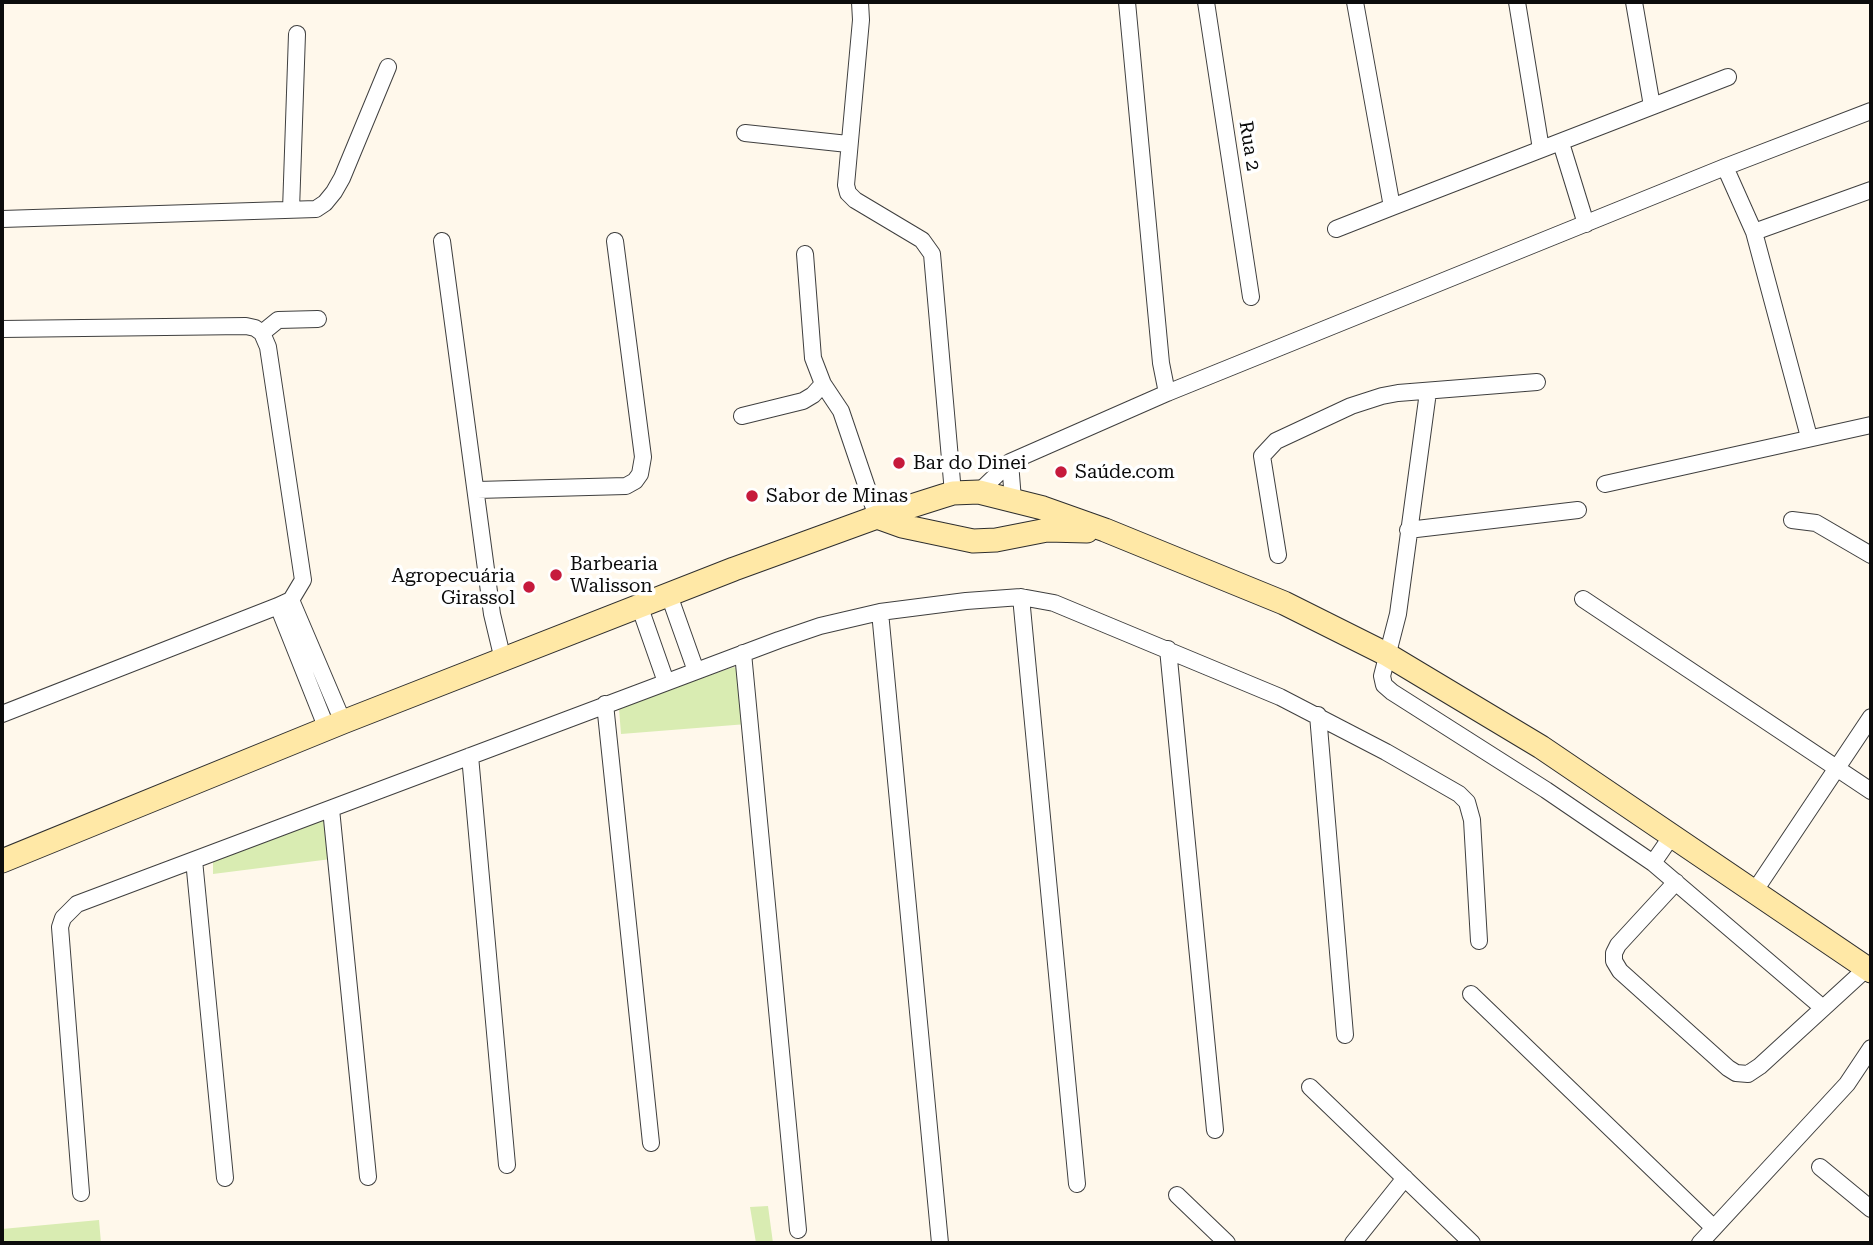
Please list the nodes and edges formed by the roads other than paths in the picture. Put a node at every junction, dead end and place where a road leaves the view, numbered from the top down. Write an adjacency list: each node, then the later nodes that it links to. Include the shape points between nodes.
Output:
1 (860, 2): 14 (street)
2 (1127, 2): 34 (street)
3 (1206, 2): 27 (street, Rua 2)
4 (1355, 2): 18 (street)
5 (1517, 2): 15 (street)
6 (1634, 2): 10 (street)
7 (297, 34): 19 (street)
8 (388, 67): 19 (street, via 334,192 316,209)
9 (1728, 77): 10 (street)
10 (1652, 106): 13 (street)
11 (1871, 111): 16 (street)
12 (745, 133): 14 (street)
13 (1561, 143): 15 (street); 21 (street)
14 (848, 144): 42 (street, via 848,193 922,240 932,254)
15 (1541, 149): 18 (street)
16 (1725, 167): 21 (street); 23 (street)
17 (1871, 190): 23 (street)
18 (1392, 207): 22 (street)
19 (291, 210): 20 (street)
20 (2, 219)
21 (1586, 224): 34 (street)
22 (1336, 229)
23 (1754, 232): 37 (street)
24 (442, 241): 40 (street)
25 (615, 242): 40 (street, via 643,457 640,474 626,486)
26 (805, 254): 32 (street, via 813,358)
27 (1251, 297)
28 (318, 319): 30 (street, via 278,320)
29 (2, 329): 30 (street, via 246,326)
30 (262, 333): 56 (street, via 268,346 303,580)
31 (1537, 382): 33 (street)
32 (823, 384): 35 (street, via 803,401); 45 (street, via 841,411)
33 (1428, 392): 48 (street); 51 (street, via 1398,393 1351,406 1267,448 1262,456)
34 (1167, 393): 38 (street)
35 (742, 416)
36 (1871, 425): 37 (street)
37 (1809, 437): 39 (street)
38 (1010, 461): 41 (street); 43 (street)
39 (1605, 484)
40 (477, 490): 62 (street, via 492,614)
41 (979, 492): 42 (main road); 43 (main road)
42 (948, 495): 45 (main road); 49 (main road, via 938,506 936,518)
43 (1013, 500): 47 (main road); 50 (main road, via 1017,518)
44 (1578, 510): 48 (street)
45 (877, 517): 49 (main road); 53 (main road)
46 (1792, 520): 52 (street, via 1816,523)
47 (1105, 530): 50 (main road, via 1047,530); 61 (main road, via 1284,603)
48 (1408, 530): 61 (street, via 1398,614)
49 (950, 537): 50 (main road, via 973,541)
50 (1009, 537)
51 (1278, 555)
52 (1871, 555)
53 (669, 595): 57 (main road); 63 (street)
54 (1021, 597): 58 (street); 59 (street, via 1054,603); 96 (street)
55 (1583, 599): 71 (street)
56 (284, 603): 66 (street); 69 (street)
57 (639, 605): 62 (main road); 64 (street)
58 (880, 612): 60 (street, via 820,626); 102 (street)
59 (1168, 649): 67 (street); 89 (street)
60 (743, 653): 63 (street); 101 (street)
61 (1386, 654): 74 (main road, via 1541,747); 79 (street, via 1381,676 1392,692)
62 (503, 660): 69 (main road)
63 (696, 671): 64 (street)
64 (666, 682): 65 (street)
65 (606, 704): 70 (street); 90 (street)
66 (2, 713)
67 (1318, 715): 82 (street, via 1467,802); 86 (street)
68 (1871, 717): 71 (street)
69 (335, 726): 75 (main road)
70 (470, 756): 73 (street); 91 (street)
71 (1838, 768): 72 (street); 81 (street)
72 (1871, 791)
73 (331, 809): 77 (street); 93 (street)
74 (1671, 837): 79 (street); 81 (main road)
75 (37, 846): 76 (main road); 78 (main road)
76 (2, 854)
77 (194, 860): 94 (street); 97 (street, via 76,904 63,918 60,928)
78 (2, 861)
79 (1653, 863): 80 (street)
80 (1676, 882): 85 (street); 85 (street, via 1619,945 1614,961 1728,1068 1748,1074)
81 (1754, 892): 83 (main road)
82 (1479, 941)
83 (1869, 969): 85 (street)
84 (1471, 993): 100 (street)
85 (1823, 1008)
86 (1345, 1035)
87 (1871, 1048): 100 (street, via 1847,1084)
88 (1310, 1087): 95 (street)
89 (1215, 1130)
90 (651, 1143)
91 (507, 1166)
92 (1820, 1167): 99 (street)
93 (368, 1177)
94 (225, 1178)
95 (1405, 1178): 104 (street); 105 (street)
96 (1077, 1184)
97 (81, 1193)
98 (1177, 1195): 103 (street)
99 (1871, 1209)
100 (1714, 1228): 106 (street)
101 (798, 1230)
102 (940, 1243)
103 (1227, 1243)
104 (1353, 1243)
105 (1472, 1243)
106 (1700, 1243)

